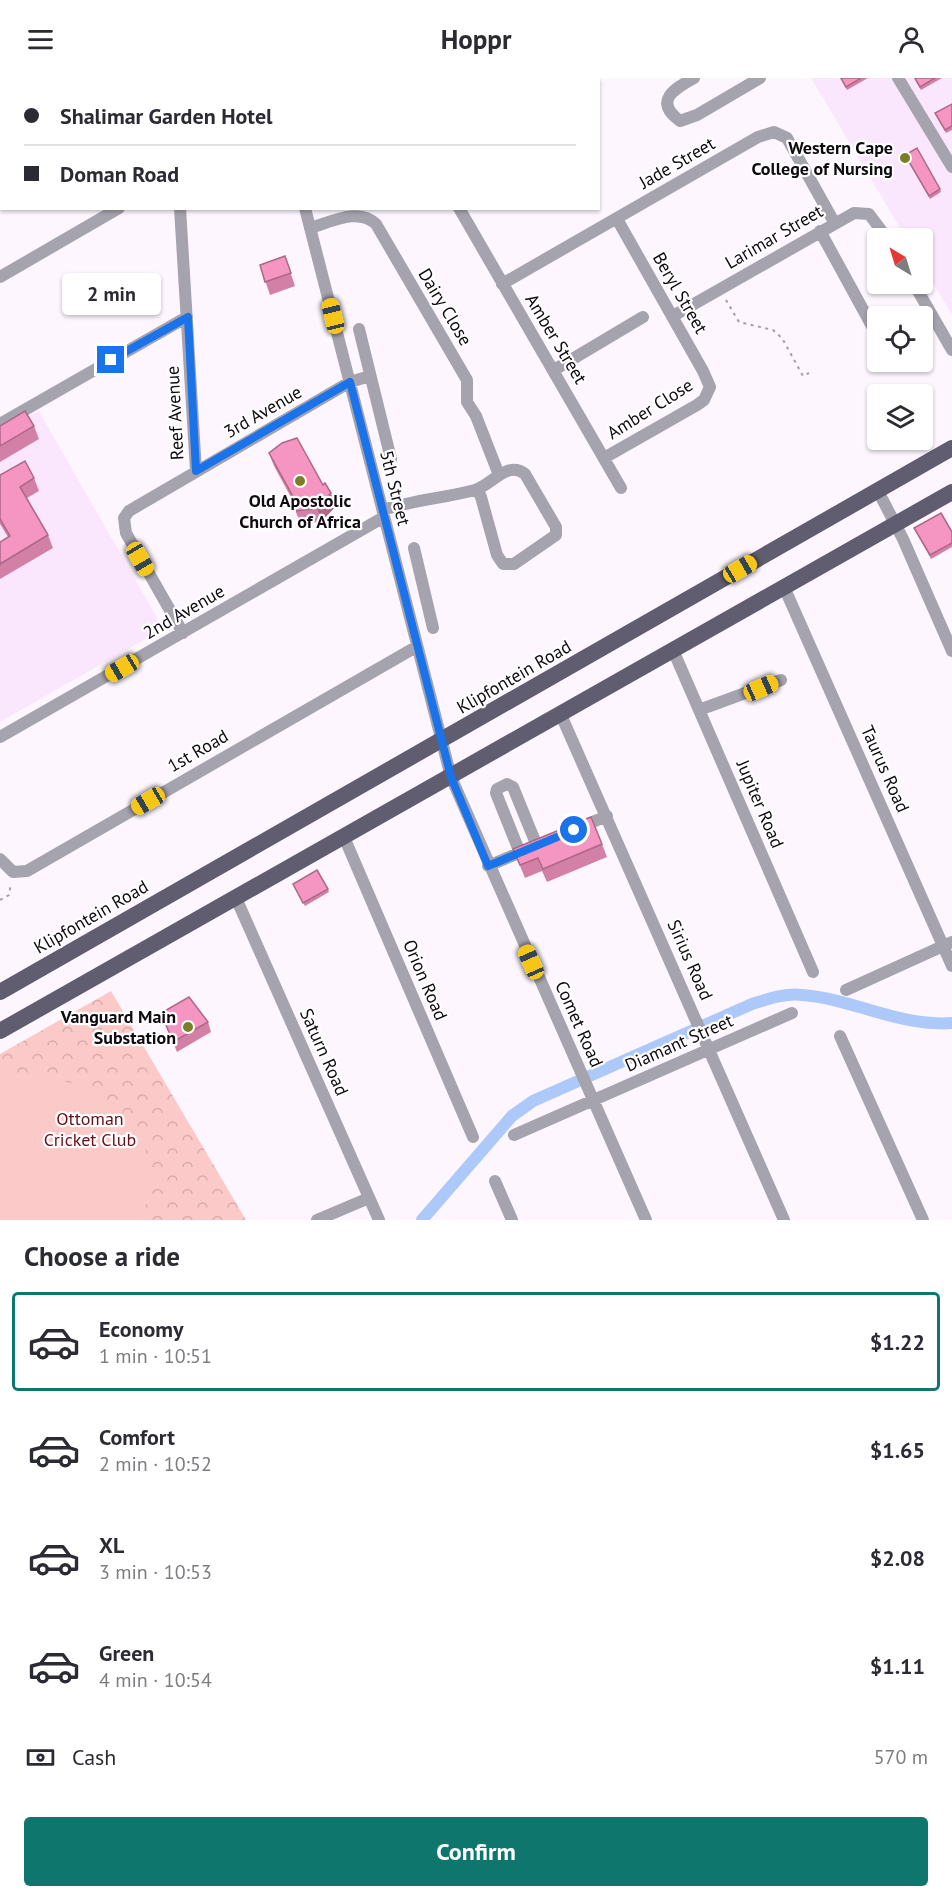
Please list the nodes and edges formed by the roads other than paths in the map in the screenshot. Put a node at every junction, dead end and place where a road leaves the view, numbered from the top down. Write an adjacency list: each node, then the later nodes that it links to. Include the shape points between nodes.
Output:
1 (693, 78): 2 (street, via 668,96 668,104 680,121 697,116)
2 (759, 78)
3 (898, 78): 4 (street)
4 (952, 167)
5 (116, 210): 14 (street)
6 (180, 210): 18 (street, Reef Avenue)
7 (306, 210): 11 (street, 5th Street)
8 (460, 210): 15 (street, Amber Street)
9 (617, 219): 10 (street, Jade Street, via 774,132 787,138); 15 (street, Jade Street); 17 (street, Beryl Street)
10 (834, 222): 12 (street, Larimar Street, via 854,213 870,214); 13 (street, Larimar Street)
11 (310, 228): 25 (street, 5th Street); 32 (street, Dairy Close, via 364,215 376,224 467,380 467,402)
12 (880, 228)
13 (820, 231): 17 (street, Larimar Street); 20 (street)
14 (0, 277)
15 (502, 284): 23 (street, Amber Street)
16 (920, 294): 22 (street)
17 (673, 316): 26 (street, Beryl Street)
18 (188, 317): 27 (street); 31 (street, Reef Avenue)
19 (643, 317): 23 (street)
20 (867, 317)
21 (359, 329): 24 (street)
22 (952, 350)
23 (554, 370): 29 (street, Amber Street)
24 (370, 376): 25 (street, 3rd Avenue); 30 (street)
25 (350, 382): 31 (street, 3rd Avenue); 37 (street, 5th Street)
26 (710, 387): 29 (street, Amber Close, via 697,405)
27 (0, 423)
28 (952, 448): 35 (main road, Klipfontein Road)
29 (604, 458): 33 (street, Amber Street)
30 (391, 459)
31 (196, 471): 44 (street, 3rd Avenue, via 135,505 124,518 129,540)
32 (499, 475): 34 (street); 34 (street, via 511,469 525,474 556,527 556,535 550,541 513,564 503,564)
33 (621, 488)
34 (477, 489): 37 (street, 2nd Avenue, via 422,499)
35 (878, 491): 38 (street); 52 (main road, Klipfontein Road)
36 (952, 492): 38 (main road)
37 (383, 513): 41 (street, 5th Street); 44 (street, 2nd Avenue)
38 (896, 524): 42 (main road); 47 (street)
39 (414, 548): 40 (street)
40 (422, 581): 41 (street); 43 (street)
41 (401, 586): 45 (street, 5th Street)
42 (784, 587): 46 (main road); 61 (street, Taurus Road)
43 (433, 628)
44 (183, 633): 51 (street, 2nd Avenue)
45 (416, 647): 52 (street, 5th Street); 58 (street, 1st Road, via 27,870 13,872)
46 (673, 650): 49 (street, Jupiter Road); 50 (main road)
47 (952, 651)
48 (781, 680): 49 (street)
49 (699, 710): 63 (street, Jupiter Road)
50 (561, 715): 53 (main road); 54 (street, Sirius Road)
51 (0, 737)
52 (442, 740): 53 (street, 5th Street); 65 (main road, Klipfontein Road)
53 (451, 777): 56 (main road); 59 (street, Comet Road)
54 (608, 816): 55 (street); 69 (street, Sirius Road)
55 (565, 834)
56 (344, 837): 60 (main road); 72 (street, Orion Road)
57 (520, 853): 57 (street, via 542,844 513,787 507,784 496,793); 59 (street)
58 (0, 859)
59 (488, 866): 70 (street, Comet Road)
60 (237, 898): 67 (main road); 74 (street, Saturn Road)
61 (947, 944): 62 (street, Taurus Road); 64 (street)
62 (952, 966)
63 (813, 972)
64 (846, 990)
65 (0, 992)
66 (792, 1013): 69 (street, Diamant Street)
67 (0, 1031)
68 (840, 1036): 80 (street)
69 (708, 1050): 70 (street, Diamant Street); 79 (street, Sirius Road)
70 (593, 1100): 71 (street, Diamant Street); 78 (street, Comet Road)
71 (514, 1135)
72 (472, 1137)
73 (495, 1181): 77 (street)
74 (369, 1198): 75 (street); 76 (street, Saturn Road)
75 (317, 1220)
76 (379, 1220)
77 (512, 1220)
78 (646, 1220)
79 (784, 1220)
80 (923, 1220)

